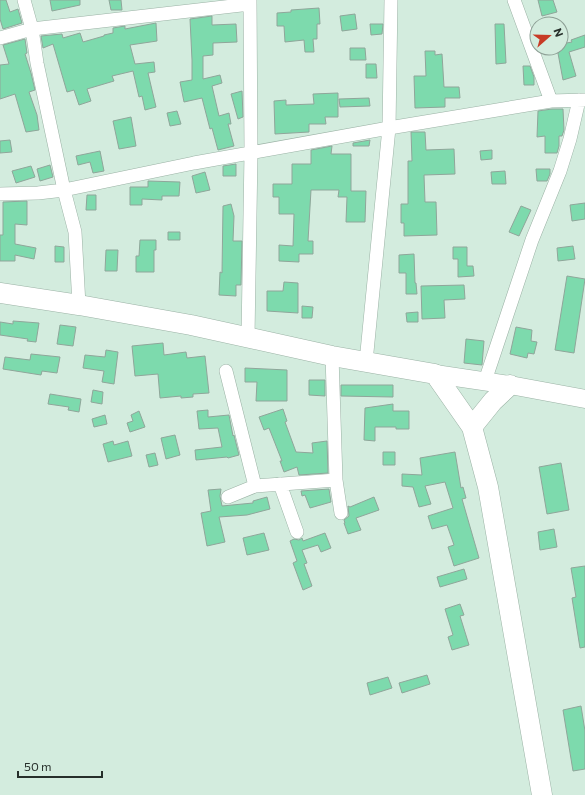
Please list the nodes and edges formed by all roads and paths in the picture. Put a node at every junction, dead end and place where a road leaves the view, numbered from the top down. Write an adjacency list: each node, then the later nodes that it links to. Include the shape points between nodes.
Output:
1 (24, 0): 5 (street)
2 (391, 0): 9 (street)
3 (514, 0): 8 (street)
4 (250, 2): 5 (street); 10 (street)
5 (32, 29): 6 (street); 11 (street)
6 (0, 38)
7 (582, 100): 8 (street); 20 (street)
8 (551, 101): 9 (street)
9 (389, 128): 10 (street); 17 (street)
10 (251, 153): 11 (street); 15 (street)
11 (64, 190): 12 (street); 14 (street, via 75,232)
12 (0, 194)
13 (0, 293): 14 (main road)
14 (79, 305): 15 (main road)
15 (248, 337): 16 (main road)
16 (332, 356): 17 (main road); 24 (street)
17 (366, 362): 19 (main road)
18 (226, 371): 26 (street)
19 (435, 374): 20 (street); 23 (main road)
20 (485, 381): 21 (street)
21 (510, 384): 22 (street); 23 (main road)
22 (585, 399)
23 (472, 427): 30 (main road, via 488,487)
24 (336, 480): 25 (street); 28 (street)
25 (280, 484): 26 (street); 29 (street)
26 (255, 486): 27 (street)
27 (228, 497)
28 (341, 513)
29 (297, 532)
30 (542, 795)

